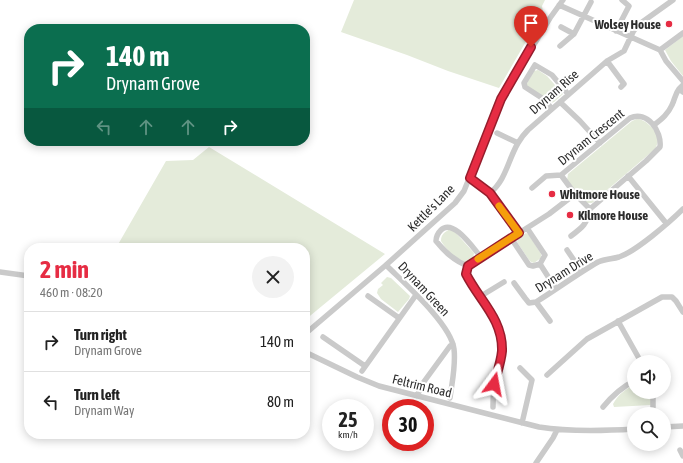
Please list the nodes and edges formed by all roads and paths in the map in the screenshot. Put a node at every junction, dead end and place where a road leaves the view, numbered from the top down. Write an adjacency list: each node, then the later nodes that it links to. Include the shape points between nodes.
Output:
1 (563, 0): 5 (street, Kettle's Lane)
2 (622, 0): 8 (street, via 629,6)
3 (673, 0): 11 (street, via 638,24)
4 (590, 2): 6 (street)
5 (559, 5): 6 (street); 27 (street, Kettle's Lane, via 501,99)
6 (583, 17): 8 (street); 10 (street)
7 (561, 27): 10 (street)
8 (616, 31): 11 (street)
9 (683, 33): 13 (street)
10 (574, 34): 12 (street)
11 (631, 38): 13 (street); 14 (street, Drynam Rise, via 624,51)
12 (560, 46)
13 (660, 50): 15 (street)
14 (607, 62): 16 (street, via 624,84); 18 (street, Drynam Rise)
15 (683, 81)
16 (621, 87)
17 (682, 89): 21 (street, via 675,95 668,113)
18 (568, 94): 19 (street, Drynam Rise); 20 (street, via 552,76 535,66 524,83 525,87 545,100)
19 (560, 102): 20 (street, Drynam Rise); 24 (street)
20 (551, 108): 23 (street, Drynam Rise)
21 (654, 125): 24 (street, Drynam Crescent, via 647,119 634,116); 26 (street, via 660,136 660,147)
22 (497, 133): 23 (street)
23 (518, 143): 29 (street, Drynam Rise, via 506,172)
24 (600, 143): 25 (street, Drynam Crescent)
25 (561, 175): 28 (street, via 546,176); 30 (street, Drynam Crescent)
26 (628, 176): 31 (street); 33 (street)
27 (470, 178): 29 (street); 41 (street, Kettle's Lane, via 455,203)
28 (532, 188)
29 (490, 193): 35 (street)
30 (575, 194): 31 (street, Drynam Crescent); 34 (street)
31 (590, 208): 36 (street, via 586,223)
32 (683, 209): 33 (street, Drynam Drive)
33 (666, 223): 44 (street, Drynam Drive, via 655,234 619,257 603,260)
34 (527, 228): 35 (street); 40 (street, via 545,255)
35 (519, 233): 37 (street)
36 (571, 236)
37 (511, 238): 39 (street); 40 (street, via 528,265)
38 (567, 250): 44 (street)
39 (481, 257): 42 (street); 42 (street, via 452,227 442,228 436,236 436,241 450,257)
40 (540, 264): 48 (street)
41 (386, 266): 49 (street, Drynam Green); 57 (street, Kettle's Lane)
42 (468, 266): 51 (street, via 466,274)
43 (0, 272): 45 (street)
44 (582, 272): 48 (street, Drynam Drive)
45 (24, 275)
46 (504, 282): 51 (street)
47 (514, 282): 52 (street, Drynam Drive, via 530,303)
48 (556, 289): 52 (street, Drynam Drive)
49 (416, 295): 54 (street); 59 (street, Drynam Green, via 446,329)
50 (368, 296): 54 (street)
51 (481, 296): 68 (street, via 495,318 501,340 502,351 494,384)
52 (536, 302): 55 (street, Drynam Drive)
53 (683, 312): 56 (street, via 672,297 662,297)
54 (399, 318): 58 (street, via 364,368)
55 (550, 321)
56 (618, 321): 61 (street); 63 (street, via 587,339)
57 (310, 330)
58 (323, 337)
59 (453, 344): 65 (street, via 423,383); 66 (street, Drynam Green, via 454,363)
60 (310, 354): 65 (street, Feltrim Road, via 367,382)
61 (637, 355)
62 (520, 368): 71 (street, via 532,380)
63 (547, 375)
64 (627, 384): 69 (street)
65 (417, 396): 71 (street, Feltrim Road)
66 (450, 398)
67 (652, 399): 70 (street)
68 (493, 407)
69 (603, 407)
70 (653, 407)
71 (522, 423): 75 (street, Feltrim Road)
72 (683, 426): 73 (street)
73 (671, 427)
74 (627, 429): 75 (street, Feltrim Road)
75 (556, 430): 78 (street)
76 (680, 450): 77 (street)
77 (683, 456)
78 (536, 463)

